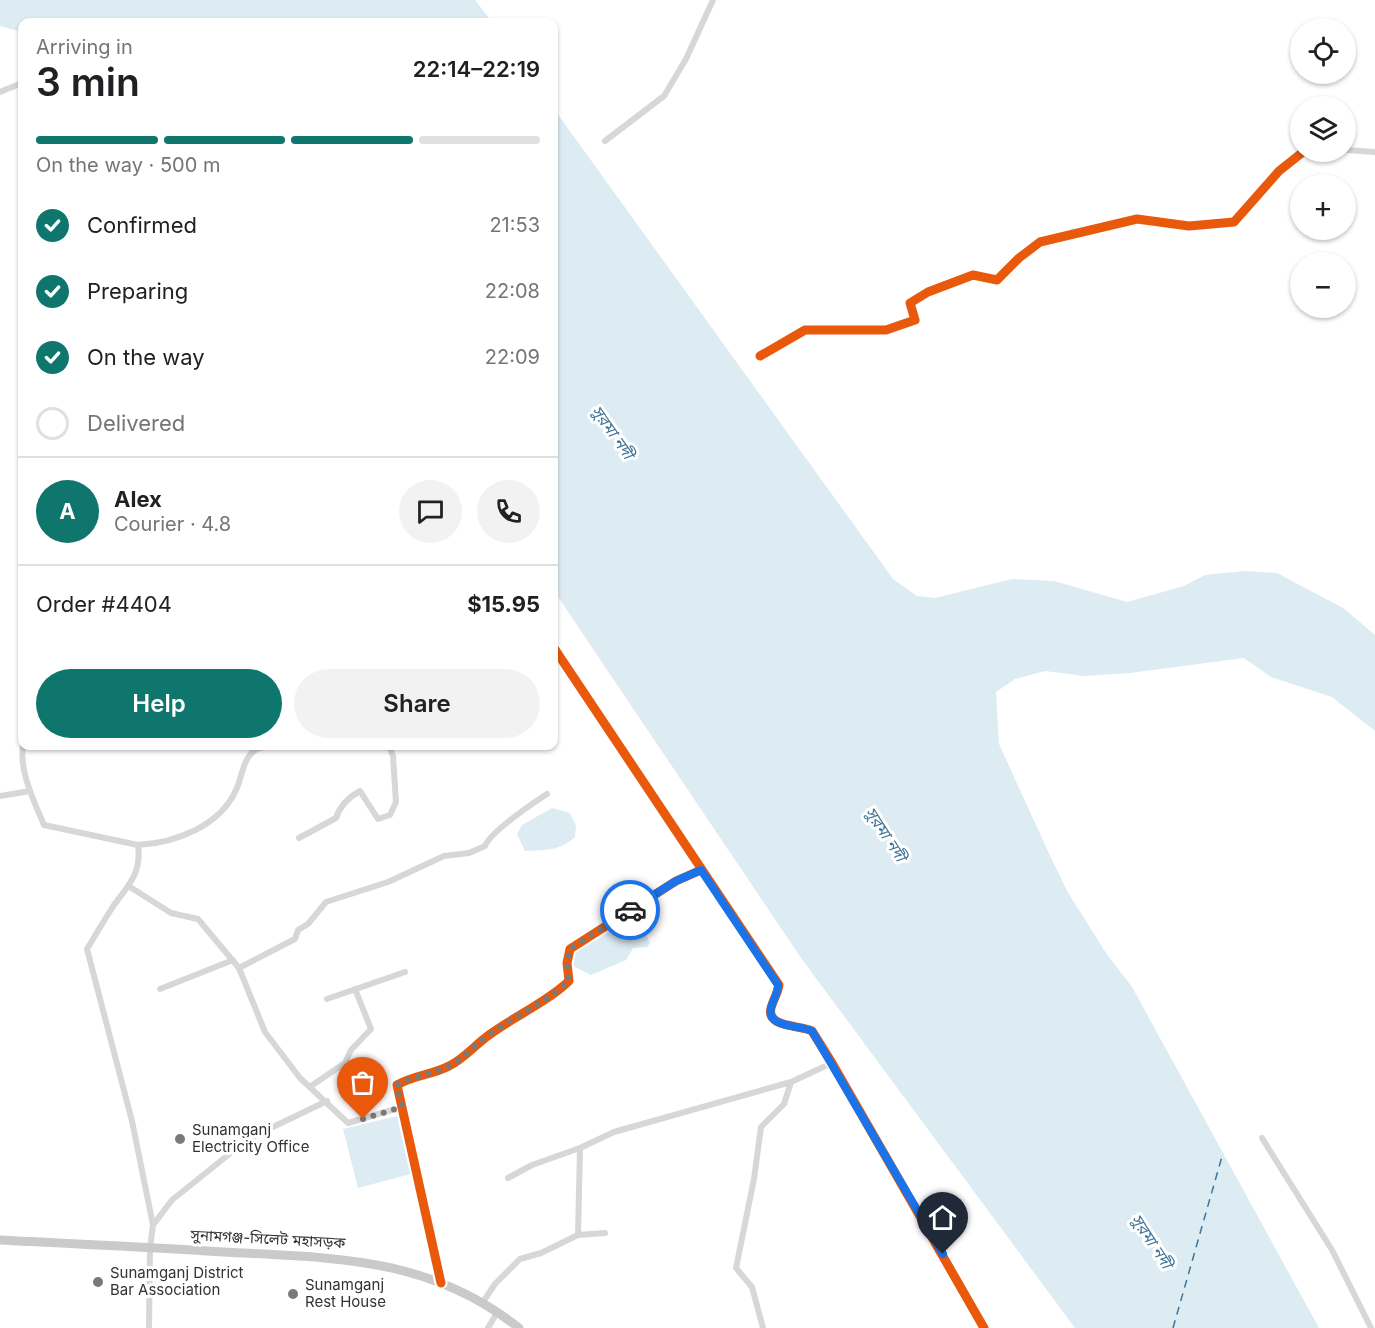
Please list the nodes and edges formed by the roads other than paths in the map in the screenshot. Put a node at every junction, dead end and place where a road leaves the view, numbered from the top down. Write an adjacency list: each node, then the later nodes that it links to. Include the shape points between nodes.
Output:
1 (713, 0): 4 (street, via 664,96)
2 (18, 85): 3 (street)
3 (0, 92)
4 (605, 141)
5 (1356, 151): 6 (street)
6 (1375, 152)
7 (1290, 162): 8 (street, via 1234,222 1189,226 1137,219 1040,242 997,280 973,275 910,303 915,320 886,330 805,330)
8 (760, 356)
9 (558, 654): 18 (street)
10 (23, 750): 13 (street)
11 (257, 750): 17 (street, via 222,812 195,832)
12 (391, 750): 16 (street, via 396,802 390,815 378,819 360,791 339,809 336,818)
13 (30, 791): 15 (street); 17 (street, via 46,826)
14 (548, 794): 21 (street, via 516,813 485,846 469,853 444,856 388,882 326,902 298,930 295,939)
15 (0, 796)
16 (299, 838)
17 (138, 845): 19 (street, via 136,874)
18 (701, 870): 26 (street, via 778,985 770,1010 772,1017 776,1022 812,1031); 30 (street, via 676,881 570,949 569,981 552,997 512,1018 450,1066 397,1085)
19 (130, 887): 20 (street, via 171,913 198,919); 34 (street, via 87,949 132,1121)
20 (233, 960): 21 (street); 24 (street)
21 (239, 968): 28 (street, via 266,1032)
22 (405, 972): 23 (street)
23 (355, 989): 25 (street); 28 (street, via 371,1029 351,1050 345,1063)
24 (160, 990)
25 (327, 999)
26 (832, 1062): 27 (street); 46 (street)
27 (791, 1082): 32 (street, via 614,1132); 45 (street, via 784,1104 761,1127 736,1268 752,1287)
28 (310, 1086): 29 (street)
29 (327, 1101): 30 (street, via 348,1123); 34 (street, via 264,1130 232,1150 172,1200)
30 (402, 1107): 39 (street)
31 (1262, 1138): 47 (street, via 1332,1250)
32 (580, 1148): 33 (street); 36 (street)
33 (508, 1178)
34 (153, 1225): 38 (street)
35 (605, 1233): 36 (street)
36 (578, 1235): 40 (street, via 520,1259)
37 (0, 1240): 38 (main road, সুনামগঞ্জ-সিলেট মহাসড়ক)
38 (150, 1248): 39 (main road, সুনামগঞ্জ-সিলেট মহাসড়ক, via 354,1259); 42 (street)
39 (441, 1282): 40 (main road, সুনামগঞ্জ-সিলেট মহাসড়ক)
40 (483, 1302): 41 (main road, সুনামগঞ্জ-সিলেট মহাসড়ক)
41 (498, 1311): 43 (street); 44 (main road, সুনামগঞ্জ-সিলেট মহাসড়ক)
42 (148, 1328)
43 (488, 1328)
44 (519, 1328)
45 (763, 1328)
46 (984, 1328)
47 (1371, 1328)

